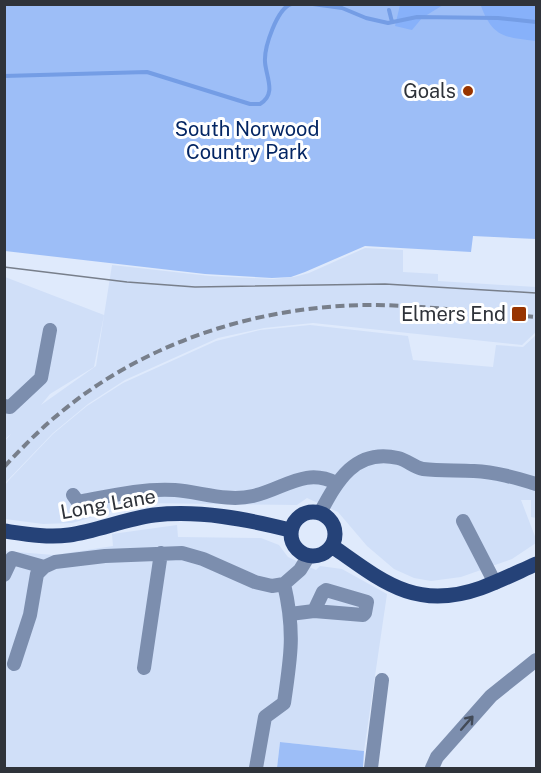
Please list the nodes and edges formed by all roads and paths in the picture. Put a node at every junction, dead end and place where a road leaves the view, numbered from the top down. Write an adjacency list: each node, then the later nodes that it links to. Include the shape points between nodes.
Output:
1 (50, 330): 2 (street, via 41,378 10,407)
2 (4, 406)
3 (336, 483): 4 (street, via 359,463 380,456 399,458 421,469 498,474); 5 (street, via 308,476 252,496 226,498 173,490 78,501); 6 (street)
4 (537, 484)
5 (73, 495)
6 (320, 513): 8 (main road, via 300,515); 10 (main road, via 334,526)
7 (463, 521): 16 (street)
8 (290, 530): 9 (main road, Long Lane, via 251,520 192,514 153,516 68,535); 12 (main road, via 293,546)
9 (4, 531)
10 (332, 546): 12 (main road, via 322,555); 16 (main road, via 380,579 422,597 460,594)
11 (161, 553): 14 (street, via 55,562); 17 (street, via 182,553 264,584); 22 (street)
12 (309, 556): 17 (street)
13 (537, 564): 16 (main road)
14 (44, 567): 15 (street, via 12,558); 21 (street, via 37,574 30,615)
15 (4, 575)
16 (495, 583)
17 (284, 584): 19 (street)
18 (314, 611): 19 (street)
19 (290, 614): 24 (street, via 292,647 284,704 265,717)
20 (537, 660): 26 (street, one-way to 20, via 437,757 490,696)
21 (14, 664)
22 (144, 668)
23 (382, 680): 25 (street)
24 (256, 768)
25 (371, 768)
26 (432, 768)

